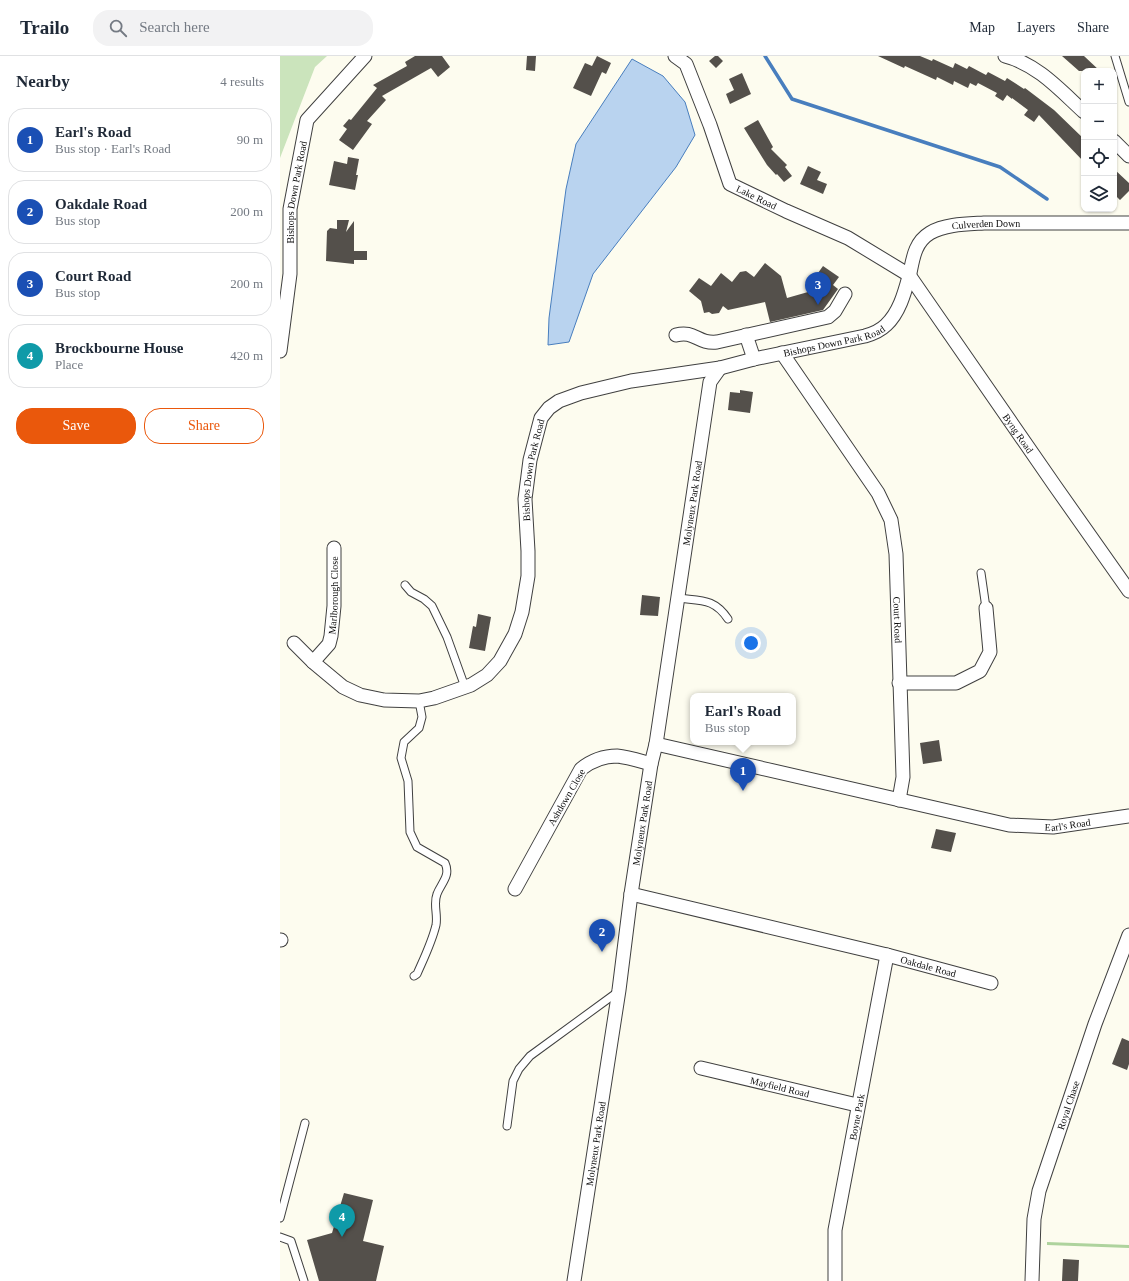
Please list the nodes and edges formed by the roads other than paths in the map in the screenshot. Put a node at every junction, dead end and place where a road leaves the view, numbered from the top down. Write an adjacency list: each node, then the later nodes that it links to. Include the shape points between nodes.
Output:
1 (365, 56): 15 (street, Bishops Down Park Road, via 307,120 290,209 290,274)
2 (675, 56): 10 (street, Lake Road, via 686,64 730,184 848,238)
3 (1005, 56): 6 (street, via 1038,71)
4 (1115, 56): 5 (lane)
5 (1129, 102)
6 (1081, 109)
7 (1117, 142): 8 (street)
8 (1127, 149)
9 (1129, 223): 10 (street, Culverden Down, via 984,223 938,230 925,237 919,244)
10 (909, 275): 12 (street, Culverden Down); 22 (street, Byng Road)
11 (845, 294): 14 (street, via 835,311 828,317)
12 (898, 311): 16 (street, Bishops Down Park Road, via 886,326 864,336)
13 (676, 335): 14 (street, via 690,334 708,343)
14 (746, 335): 17 (street)
15 (280, 351)
16 (782, 353): 17 (street, Bishops Down Park Road); 28 (street, Court Road, via 878,493 891,520 896,554)
17 (754, 359): 18 (street, Bishops Down Park Road)
18 (720, 368): 23 (street, Molyneux Park Road, via 710,382); 29 (street, Bishops Down Park Road, via 631,381 581,393 559,401 541,418 530,460 525,499 528,576 522,612 515,634 500,661 487,675)
19 (334, 548): 27 (street, Marlborough Close, via 331,636 326,647)
20 (981, 573): 24 (lane)
21 (404, 584): 29 (lane, via 410,592 432,606 447,637)
22 (1129, 591)
23 (678, 598): 25 (lane, via 713,603); 31 (street, Molyneux Park Road)
24 (986, 608): 28 (street, via 990,652 980,671 956,683)
25 (728, 619)
26 (294, 643): 27 (street, Bishops Down Park Road)
27 (313, 662): 30 (street, Bishops Down Park Road, via 343,687 360,695 384,700)
28 (899, 683): 33 (street, Court Road, via 902,777)
29 (465, 687): 30 (street, Bishops Down Park Road)
30 (419, 701): 39 (lane, via 422,717 419,728 404,742 401,758 408,781 410,832 417,847 445,863 447,874 436,895 437,917 433,935)
31 (656, 744): 32 (street, Molyneux Park Road); 33 (street, Earl's Road)
32 (651, 764): 35 (street, Ashdown Close, via 617,756 588,763 581,769); 36 (street, Molyneux Park Road)
33 (898, 800): 34 (street, Earl's Road, via 1009,825 1053,827)
34 (1129, 816)
35 (515, 889)
36 (631, 894): 38 (street, Oakdale Road); 41 (street, Molyneux Park Road)
37 (1129, 935): 51 (street, Royal Chase, via 1095,1024 1039,1191 1034,1219)
38 (887, 955): 40 (street, Oakdale Road); 43 (street, Boyne Park)
39 (414, 976)
40 (991, 983)
41 (619, 990): 45 (lane, via 530,1056 519,1069 513,1081); 49 (street, Molyneux Park Road)
42 (702, 1068): 43 (street, Mayfield Road)
43 (857, 1105): 50 (street, Boyne Park, via 835,1230)
44 (305, 1123): 46 (lane)
45 (507, 1126)
46 (280, 1218)
47 (280, 1237): 48 (lane, via 291,1241)
48 (304, 1281)
49 (574, 1281)
50 (835, 1281)
51 (1032, 1281)

